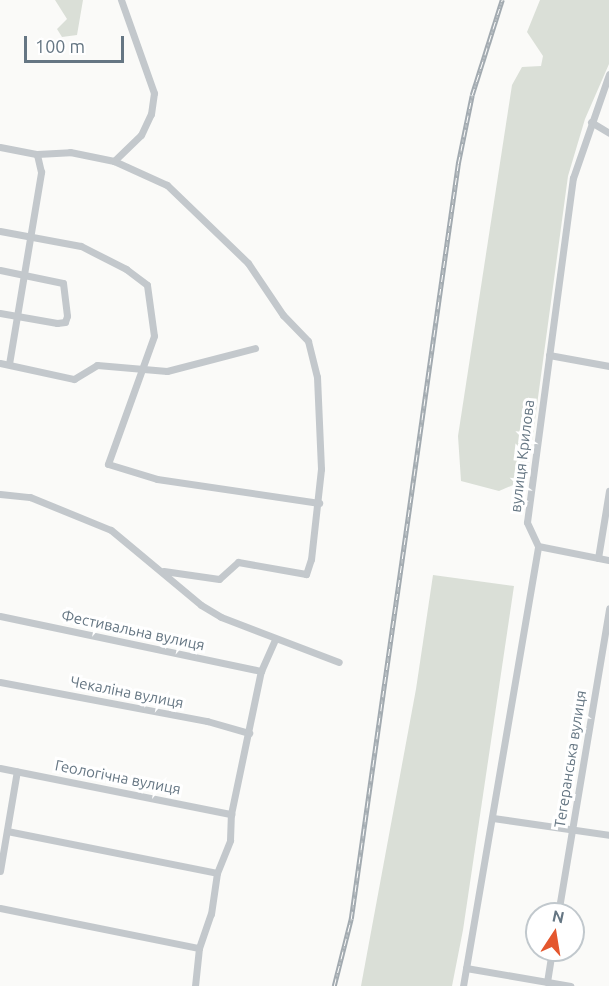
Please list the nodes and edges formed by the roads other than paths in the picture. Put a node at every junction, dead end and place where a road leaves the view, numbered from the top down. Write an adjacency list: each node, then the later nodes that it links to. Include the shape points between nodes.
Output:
1 (121, 0): 7 (street, via 154,93 151,114 141,135)
2 (609, 74): 3 (street, вулиця Крилова)
3 (591, 122): 4 (street); 15 (street, вулиця Крилова, via 573,178)
4 (609, 133)
5 (0, 147): 6 (street)
6 (37, 154): 7 (street, via 70,152); 9 (street, via 41,172)
7 (114, 161): 22 (street, via 167,184 205,218 248,263 283,315 308,341 317,377)
8 (0, 231): 9 (street)
9 (31, 236): 11 (street); 19 (street, via 81,246 126,269 147,285 154,336)
10 (0, 270): 11 (street)
11 (25, 274): 13 (street); 13 (street, via 63,283 65,322)
12 (0, 313): 13 (street)
13 (17, 315): 17 (street)
14 (255, 348): 19 (street, via 166,371)
15 (549, 355): 18 (street); 23 (street, вулиця Крилова, via 527,522)
16 (0, 363): 17 (street)
17 (9, 364): 19 (street, via 68,379 102,364)
18 (609, 366)
19 (141, 370): 22 (street, via 108,464 157,479)
20 (609, 491): 24 (street)
21 (0, 494): 26 (street, via 30,497 111,530)
22 (319, 503): 26 (street, via 306,574 238,562 219,579)
23 (538, 546): 24 (street); 37 (street)
24 (598, 558): 25 (street)
25 (609, 560)
26 (164, 571): 29 (street, via 201,605)
27 (609, 608): 38 (street, Тегеранська вулиця)
28 (0, 616): 31 (street, Фестивальна вулиця)
29 (275, 640): 30 (street); 31 (street)
30 (339, 662)
31 (261, 671): 33 (street)
32 (0, 682): 33 (street, Чекаліна вулиця, via 196,719)
33 (249, 733): 36 (street)
34 (0, 768): 35 (street, Геологічна вулиця)
35 (17, 771): 36 (street, Геологічна вулиця); 39 (street)
36 (231, 814): 42 (street, via 230,840)
37 (493, 818): 38 (street); 47 (street)
38 (572, 830): 40 (street); 43 (street, Тегеранська вулиця)
39 (7, 831): 41 (street); 42 (street)
40 (609, 835)
41 (0, 871)
42 (217, 873): 45 (street, via 211,914)
43 (560, 902)
44 (0, 908): 45 (street)
45 (199, 948): 49 (street)
46 (550, 962): 48 (street)
47 (466, 968): 48 (street); 50 (street)
48 (547, 982): 51 (street)
49 (195, 986)
50 (462, 986)
51 (570, 986)

